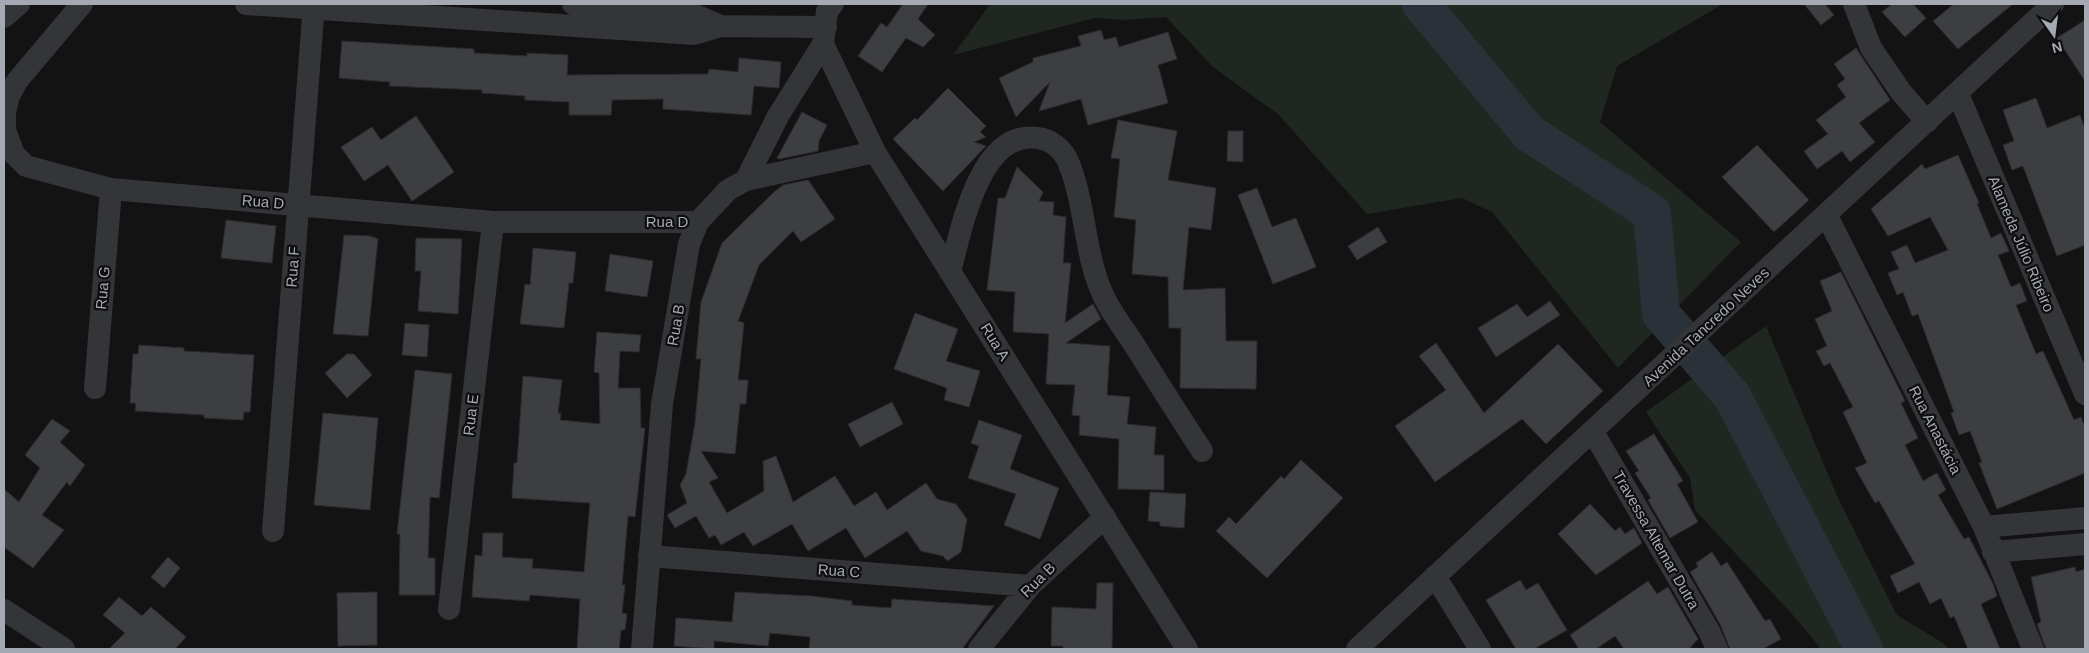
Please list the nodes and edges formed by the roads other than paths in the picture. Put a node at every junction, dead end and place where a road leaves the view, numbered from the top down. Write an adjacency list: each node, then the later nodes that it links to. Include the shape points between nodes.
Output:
1 (20, 4): 9 (street)
2 (82, 4): 17 (street, Rua D, via 17,81 5,112 5,130 14,154 26,166)
3 (246, 4): 7 (street)
4 (573, 4): 8 (street)
5 (1854, 4): 14 (street, via 1871,48 1901,92)
6 (2053, 4): 13 (street, Avenida Tancredo Neves)
7 (313, 7): 12 (street); 18 (street, Rua F)
8 (661, 7): 11 (street, via 693,14); 12 (street)
9 (4, 17)
10 (827, 18): 11 (street); 15 (street, Rua A); 16 (street)
11 (721, 26): 12 (street, via 694,34)
12 (658, 33)
13 (1958, 94): 14 (street, Avenida Tancredo Neves); 24 (street, Alameda Júlio Ribeiro)
14 (1927, 122): 19 (street, Avenida Tancredo Neves)
15 (875, 152): 16 (street); 22 (street, Rua A)
16 (746, 180): 21 (street, Rua B, via 728,190)
17 (111, 188): 18 (street, Rua D); 23 (street, Rua G)
18 (298, 205): 20 (street, Rua D); 30 (street, Rua F)
19 (1827, 216): 25 (street, Avenida Tancredo Neves); 29 (street, Rua Anastácia)
20 (494, 222): 21 (street, Rua D); 36 (street, Rua E)
21 (698, 222): 33 (street, Rua B, via 689,244 662,404)
22 (950, 272): 26 (street, via 967,208 978,180 994,157 1011,142 1028,136 1044,138 1056,145 1066,157 1092,264 1106,301); 27 (street, Rua A)
23 (95, 388)
24 (2085, 394)
25 (1593, 432): 34 (street, Avenida Tancredo Neves); 44 (street, Travessa Altemar Dutra)
26 (1202, 451)
27 (1105, 517): 35 (street, Rua B); 41 (street, Rua A)
28 (2085, 518): 29 (street)
29 (1984, 527): 32 (street, Rua Anastácia)
30 (273, 530)
31 (2085, 544): 32 (street)
32 (1993, 552): 45 (street, Rua Anastácia)
33 (649, 556): 35 (street, Rua C); 39 (street, Rua B)
34 (1435, 576): 42 (street, Avenida Tancredo Neves); 43 (street)
35 (1030, 586): 40 (street, Rua B)
36 (449, 608)
37 (4, 610): 38 (street)
38 (64, 649)
39 (642, 649)
40 (978, 649)
41 (1187, 649)
42 (1357, 649)
43 (1480, 649)
44 (1717, 649)
45 (2033, 649)

